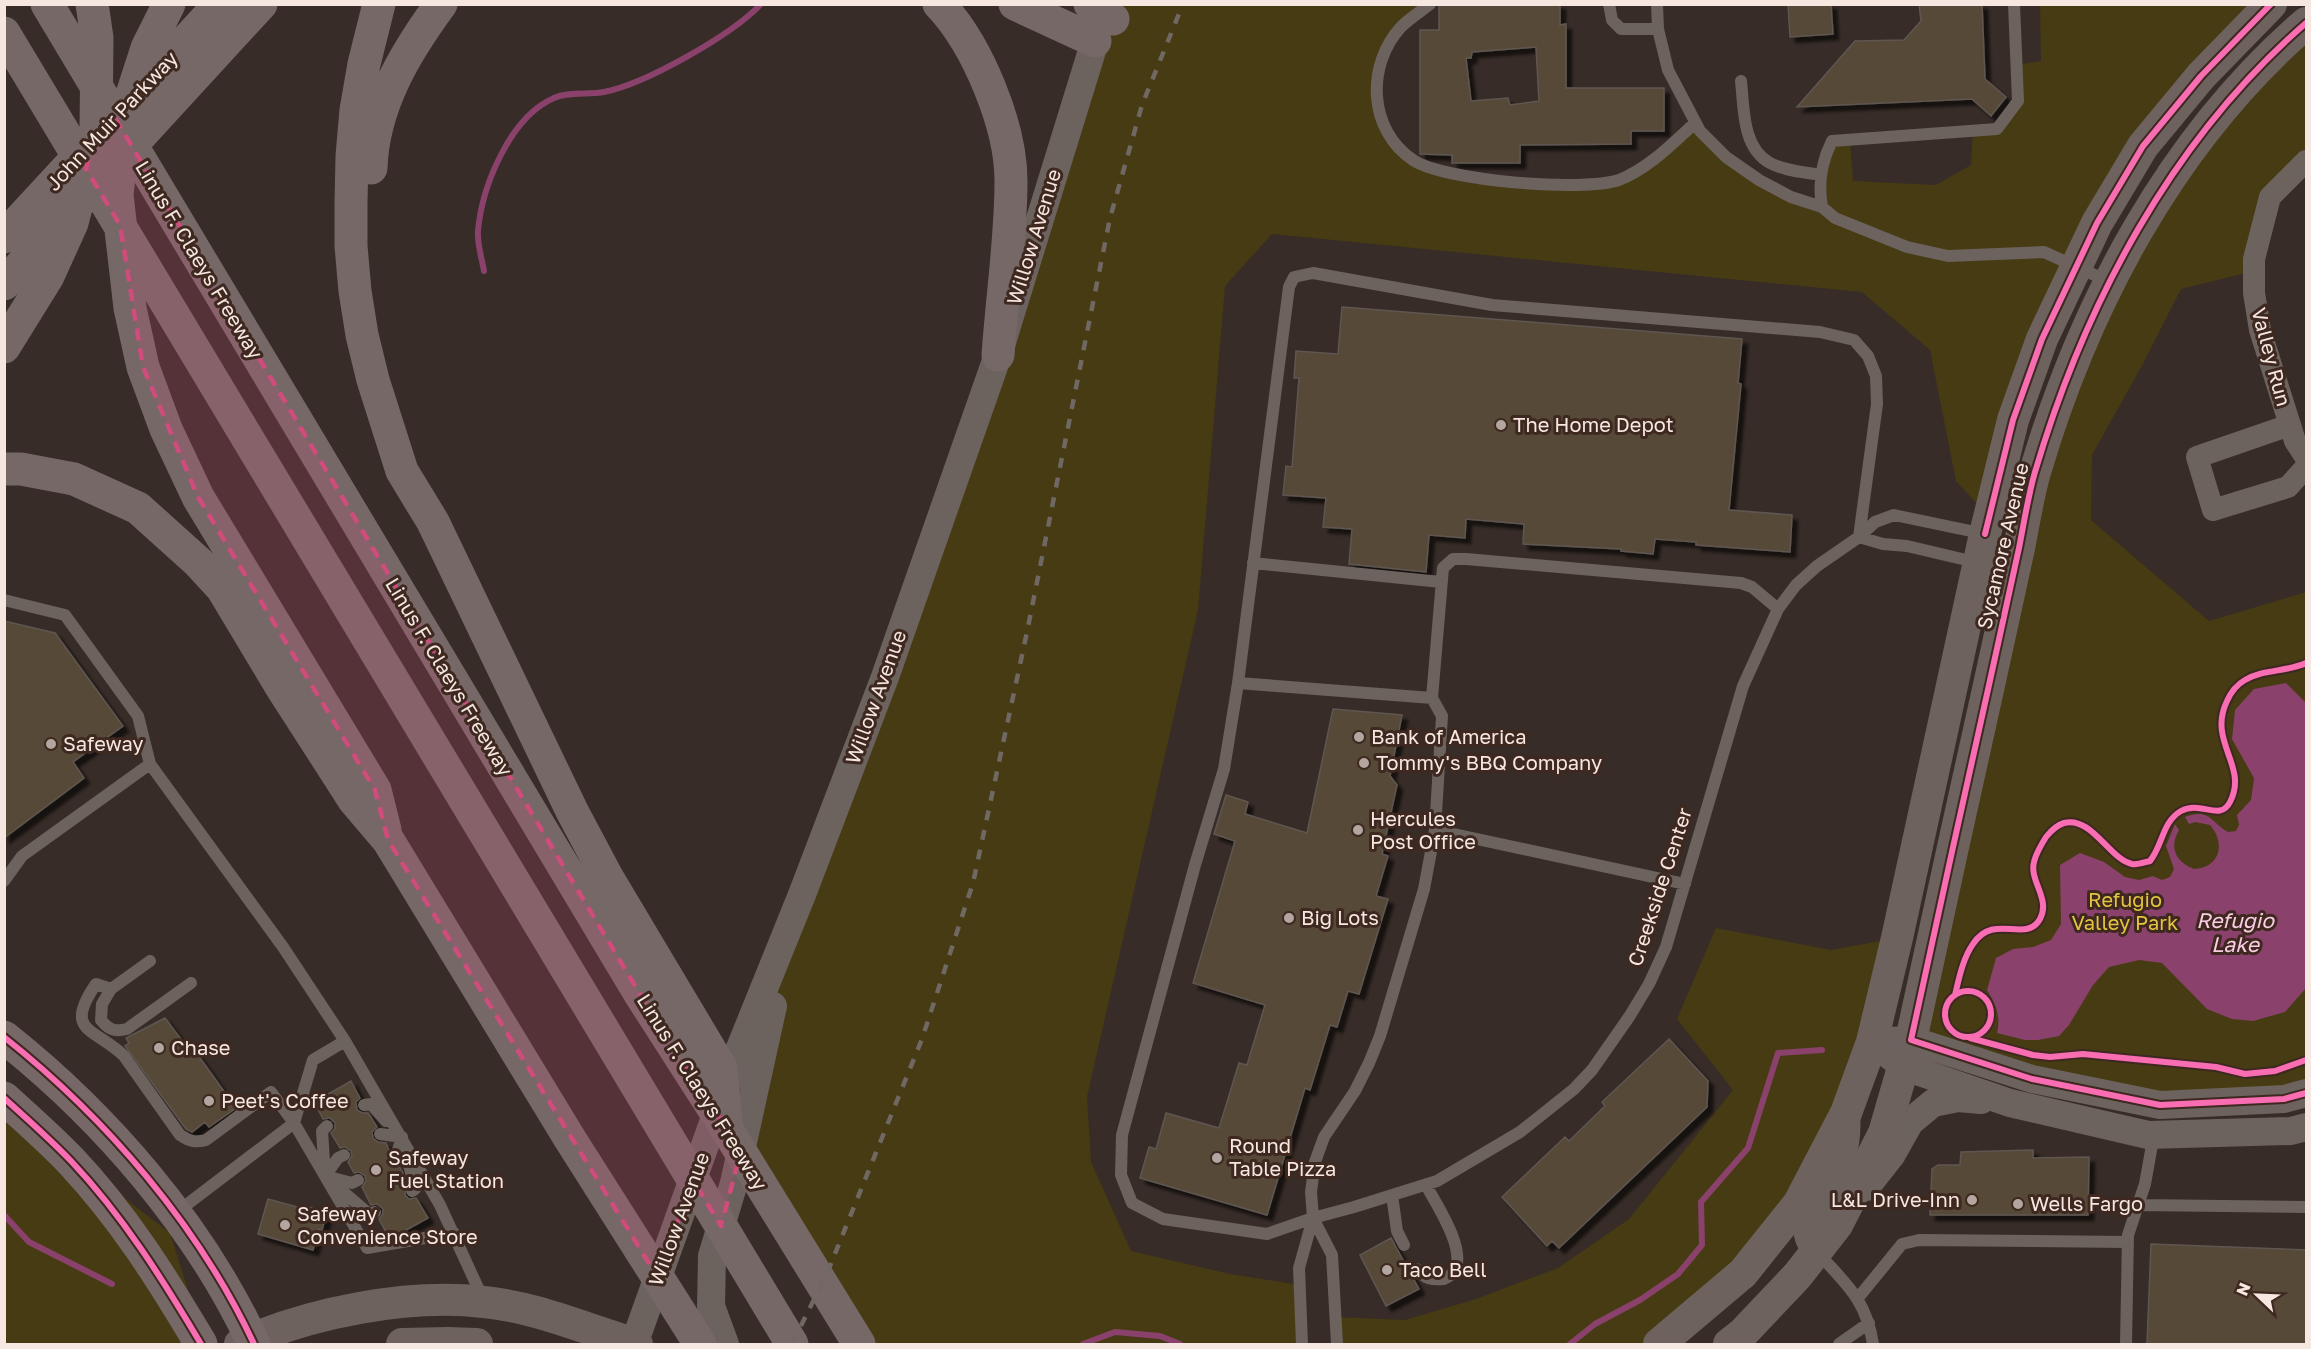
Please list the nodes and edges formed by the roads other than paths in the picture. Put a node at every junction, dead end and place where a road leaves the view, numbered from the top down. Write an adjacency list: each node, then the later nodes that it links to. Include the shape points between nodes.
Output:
1 (47, 4): 66 (highway, Linus F. Claeys Freeway, via 640,994)
2 (92, 4): 28 (highway, via 97,38 96,129 72,223 48,276)
3 (169, 4): 46 (highway, via 147,48 126,113 117,195 130,308 144,367 166,429 198,497 375,790)
4 (220, 4): 24 (highway, John Muir Parkway)
5 (261, 4): 27 (highway, John Muir Parkway)
6 (379, 4): 34 (highway, via 356,110 352,257 362,335 373,380 402,471)
7 (441, 4): 34 (highway, via 414,40 386,96 372,148 369,227 376,310 393,402)
8 (939, 4): 29 (highway, via 973,52 992,95 1006,148 1011,178 1009,232)
9 (1016, 4): 15 (highway)
10 (1430, 4): 20 (lane, via 1401,27 1389,44 1376,85 1378,110 1385,129 1411,159 1430,169 1563,186 1619,180 1643,168)
11 (1609, 4): 16 (lane, via 1612,20 1621,29)
12 (1657, 4): 16 (lane)
13 (2014, 4): 22 (lane, via 2018,100 1997,129 1832,141)
14 (2262, 7): 17 (street); 25 (main road, Sycamore Avenue, via 2143,146)
15 (1100, 13): 29 (street, Willow Avenue)
16 (1658, 29): 20 (lane, via 1668,70)
17 (2298, 30): 26 (main road, Sycamore Avenue, via 2220,110 2177,166)
18 (9, 40): 97 (highway)
19 (1741, 81): 22 (lane, via 1747,134 1756,150 1769,162)
20 (1695, 123): 23 (lane, via 1726,156 1759,180 1791,198)
21 (2307, 161): 30 (street, Valley Run, via 2270,197 2254,260 2260,330)
22 (1820, 175): 23 (lane)
23 (1822, 207): 25 (lane, via 1835,218 1907,247 1948,256 2044,252)
24 (4, 237)
25 (2075, 266): 26 (lane); 36 (main road, Sycamore Avenue, via 2042,339 2013,420)
26 (2110, 282): 37 (main road, Sycamore Avenue, via 2078,351 2037,465)
27 (4, 284)
28 (6, 346)
29 (998, 355): 49 (street, Willow Avenue, via 885,677)
30 (2290, 425): 31 (street, Valley Run); 32 (street, via 2197,457 2213,510 2288,487)
31 (2307, 458)
32 (2307, 467)
33 (4, 469): 46 (highway, via 74,479 138,508 198,562 222,588 354,800)
34 (433, 522): 66 (highway, via 585,836 721,1068)
35 (1859, 537): 36 (lane, via 1883,544); 36 (lane, Creekside Center, via 1875,522 1894,515); 38 (lane, Creekside Center, via 1877,404 1876,376 1868,356 1854,340 1820,332 1492,305 1313,273 1294,277 1289,287); 41 (lane, Creekside Center, via 1803,578)
36 (1982, 548): 37 (lane); 37 (lane); 55 (main road, Sycamore Avenue)
37 (2018, 552): 56 (main road, Sycamore Avenue)
38 (1253, 563): 39 (lane); 42 (lane, Creekside Center)
39 (1441, 582): 41 (lane, via 1443,568 1453,559 1466,559 1742,583); 43 (lane)
40 (4, 600): 44 (lane, via 65,615 138,716)
41 (1778, 609): 48 (lane, Creekside Center, via 1743,686)
42 (1238, 683): 43 (lane); 80 (lane, Creekside Center, via 1224,769 1122,1135 1121,1175 1132,1203 1163,1219 1267,1234)
43 (1432, 698): 45 (lane, via 1442,716)
44 (150, 764): 47 (lane, via 22,856); 54 (lane)
45 (1435, 830): 48 (lane); 80 (lane, via 1424,889 1380,1036 1355,1091 1324,1137 1315,1162)
46 (388, 840): 95 (highway)
47 (4, 881)
48 (1685, 884): 73 (lane, Creekside Center, via 1666,947 1649,984 1592,1070 1520,1132)
49 (803, 892): 94 (street, Willow Avenue, via 738,1053); 96 (street, via 765,1039 734,1183 712,1256 711,1306)
50 (150, 961): 52 (lane)
51 (191, 983): 52 (lane, via 119,1031 112,1031 101,1020 102,1004)
52 (111, 989): 63 (lane, via 96,984 82,1007 81,1020 87,1030 124,1056 180,1135 197,1142 206,1140 271,1092)
53 (4, 1037): 79 (main road, via 82,1105)
54 (345, 1041): 63 (lane, via 313,1060); 68 (lane)
55 (1872, 1042): 56 (street); 61 (main road, Sycamore Avenue)
56 (1908, 1053): 59 (street); 62 (street, via 2032,1079); 81 (main road, Sycamore Avenue, via 1884,1133)
57 (2307, 1093): 62 (street)
58 (4, 1098): 91 (main road, via 71,1161 99,1194 127,1229)
59 (2010, 1103): 62 (street); 81 (street, via 1958,1098 1933,1103 1910,1122 1892,1154)
60 (364, 1105): 68 (lane, via 371,1104)
61 (1846, 1113): 85 (street, via 1845,1153 1807,1224 1810,1244); 101 (main road, Sycamore Avenue, via 1799,1203 1743,1273)
62 (2157, 1120): 65 (street, via 2291,1131); 76 (lane)
63 (294, 1123): 71 (lane); 79 (lane)
64 (327, 1126): 71 (lane, via 322,1131)
65 (2307, 1127)
66 (726, 1128): 98 (highway, Linus F. Claeys Freeway)
67 (380, 1134): 68 (lane)
68 (402, 1137): 70 (lane); 74 (lane, via 415,1189); 82 (lane)
69 (344, 1155): 71 (lane)
70 (395, 1159)
71 (325, 1176): 72 (lane, via 352,1183); 78 (lane, via 369,1214); 82 (lane, via 367,1248)
72 (358, 1180)
73 (1425, 1185): 75 (lane, Creekside Center); 86 (lane, via 1451,1233 1457,1258 1455,1269 1444,1279 1428,1279)
74 (412, 1191)
75 (1392, 1196): 80 (lane, Creekside Center); 84 (lane, via 1397,1231)
76 (2139, 1205): 77 (lane); 83 (lane)
77 (2307, 1207)
78 (375, 1212)
79 (174, 1214): 90 (main road, via 230,1299)
80 (1313, 1218): 99 (lane, via 1299,1268); 100 (lane, via 1332,1255)
81 (1837, 1225): 85 (main road, Sycamore Avenue)
82 (454, 1233): 88 (lane)
83 (2128, 1242): 87 (lane, via 1919,1240 1902,1244); 105 (lane)
84 (1404, 1245)
85 (1816, 1251): 87 (lane); 102 (main road, Sycamore Avenue, via 1790,1284)
86 (1417, 1269)
87 (1858, 1298): 89 (lane)
88 (484, 1302): 90 (main road, via 383,1304 316,1318); 94 (main road, via 580,1325)
89 (1869, 1323): 103 (lane); 104 (lane)
90 (249, 1343)
91 (201, 1344)
92 (402, 1344): 93 (main road)
93 (477, 1344)
94 (635, 1344)
95 (700, 1344)
96 (725, 1344)
97 (792, 1344)
98 (859, 1344)
99 (1302, 1344)
100 (1337, 1344)
101 (1659, 1344)
102 (1729, 1344)
103 (1839, 1344)
104 (1873, 1344)
105 (2126, 1344)

